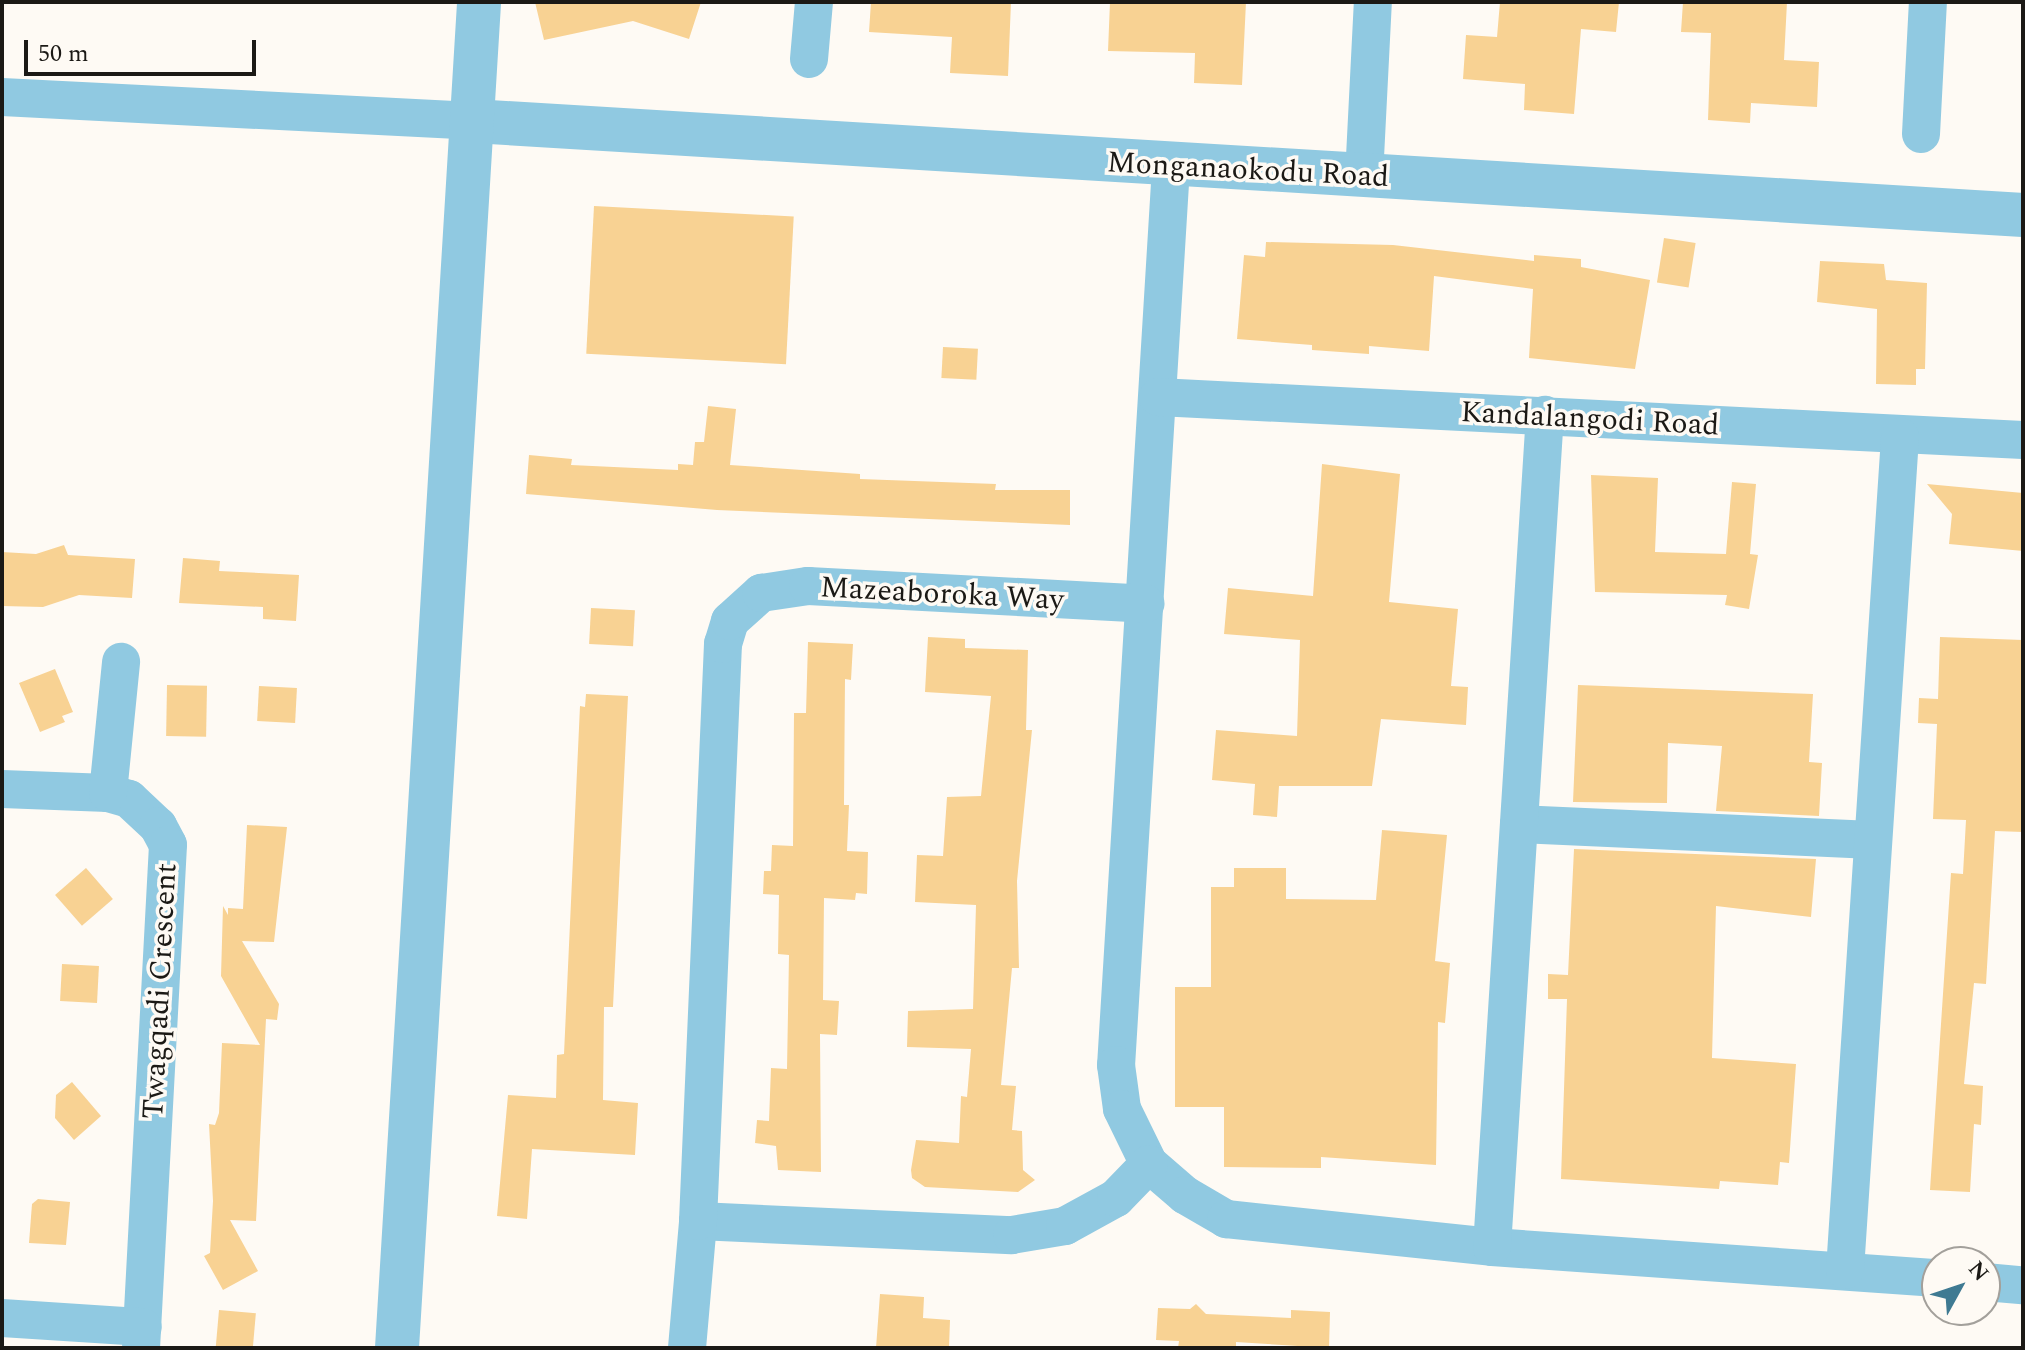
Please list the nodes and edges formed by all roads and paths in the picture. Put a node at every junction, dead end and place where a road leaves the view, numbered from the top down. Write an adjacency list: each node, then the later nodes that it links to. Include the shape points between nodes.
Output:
1 (479, 2): 7 (street)
2 (814, 2): 5 (street)
3 (1373, 2): 10 (street)
4 (1928, 2): 8 (street)
5 (809, 59)
6 (2, 97): 7 (street)
7 (473, 121): 9 (street, Monganaokodu Road); 31 (street)
8 (1921, 134)
9 (1171, 167): 10 (street, Monganaokodu Road); 12 (street)
10 (1364, 177): 11 (street, Monganaokodu Road)
11 (2023, 215)
12 (1158, 397): 13 (street, Kandalangodi Road); 16 (street)
13 (1545, 415): 14 (street, Kandalangodi Road); 20 (street)
14 (1900, 437): 15 (street, Kandalangodi Road); 21 (street)
15 (2023, 440)
16 (1146, 604): 22 (street, via 1116,1065 1122,1109); 23 (street, Mazeaboroka Way, via 808,586 761,593 742,604 723,644)
17 (121, 662): 19 (street)
18 (2, 789): 19 (street, Twagqadi Crescent)
19 (108, 793): 30 (street, Twagqadi Crescent, via 147,814 168,845)
20 (1519, 824): 21 (street); 24 (street)
21 (1873, 840): 25 (street)
22 (1149, 1164): 23 (street, via 1116,1198 1065,1226 1012,1235); 24 (street, via 1185,1195 1226,1219)
23 (698, 1221): 32 (street)
24 (1492, 1247): 25 (street)
25 (1845, 1270): 26 (street)
26 (1921, 1277)
27 (2001, 1283): 28 (street)
28 (2023, 1285)
29 (2, 1318): 30 (street)
30 (142, 1338)
31 (397, 1348)
32 (687, 1348)

